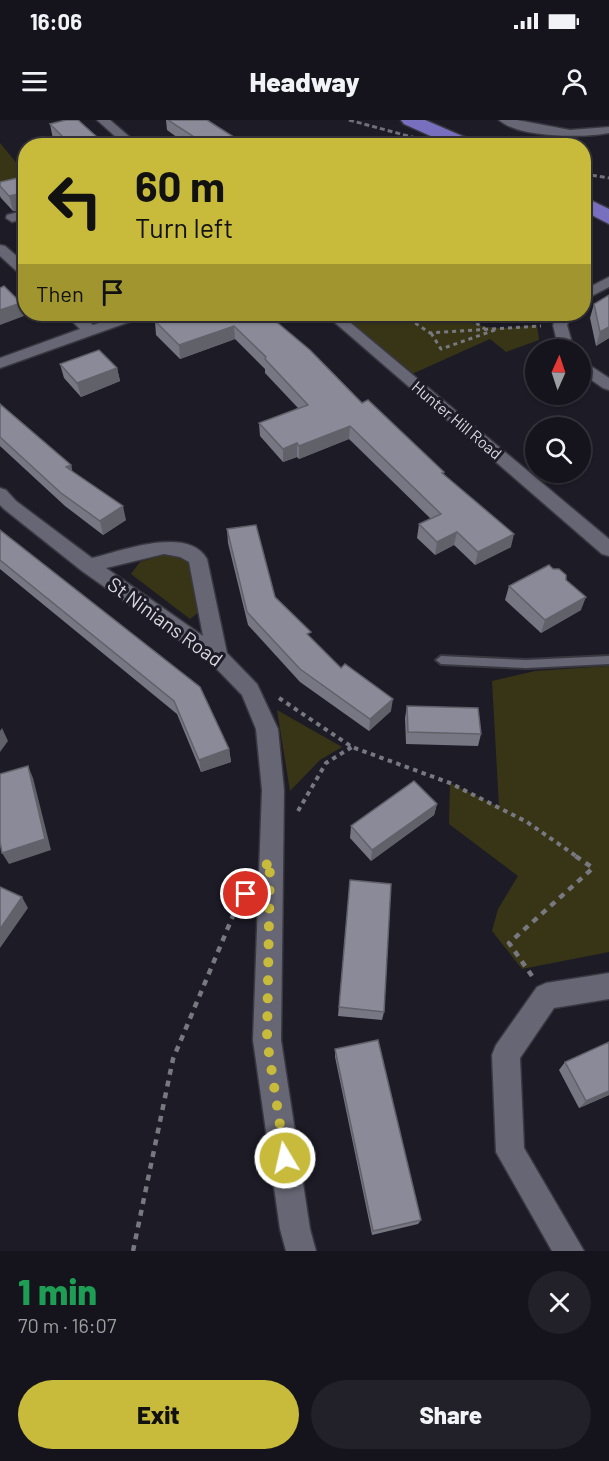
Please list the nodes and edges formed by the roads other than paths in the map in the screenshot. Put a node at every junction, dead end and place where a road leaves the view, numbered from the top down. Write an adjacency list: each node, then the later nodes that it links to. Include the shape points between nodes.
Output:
1 (103, 120): 6 (street)
2 (410, 120): 7 (main road)
3 (435, 120): 8 (main road)
4 (505, 120): 5 (street, via 562,133)
5 (609, 130)
6 (124, 138)
7 (462, 138)
8 (471, 138)
9 (591, 207): 12 (main road)
10 (18, 216): 11 (street)
11 (12, 218)
12 (609, 218)
13 (0, 249): 14 (street)
14 (18, 265)
15 (609, 281): 16 (street)
16 (591, 292)
17 (80, 321): 21 (street)
18 (117, 321): 21 (street)
19 (340, 321): 27 (street, Hunter Hill Road)
20 (563, 321): 22 (street)
21 (90, 330): 23 (street)
22 (566, 339)
23 (0, 363)
24 (591, 372): 25 (street)
25 (609, 385)
26 (0, 494): 28 (street, St Ninians Road)
27 (609, 549)
28 (89, 566): 29 (street, St Ninians Road); 29 (street, via 164,547 185,551 198,559)
29 (217, 656): 33 (street, St Ninians Road, via 250,690 267,729 273,790 267,1040)
30 (441, 660): 31 (lane, via 526,664)
31 (609, 660)
32 (609, 986): 34 (street, via 546,996 506,1055 510,1152)
33 (301, 1251)
34 (569, 1251)

